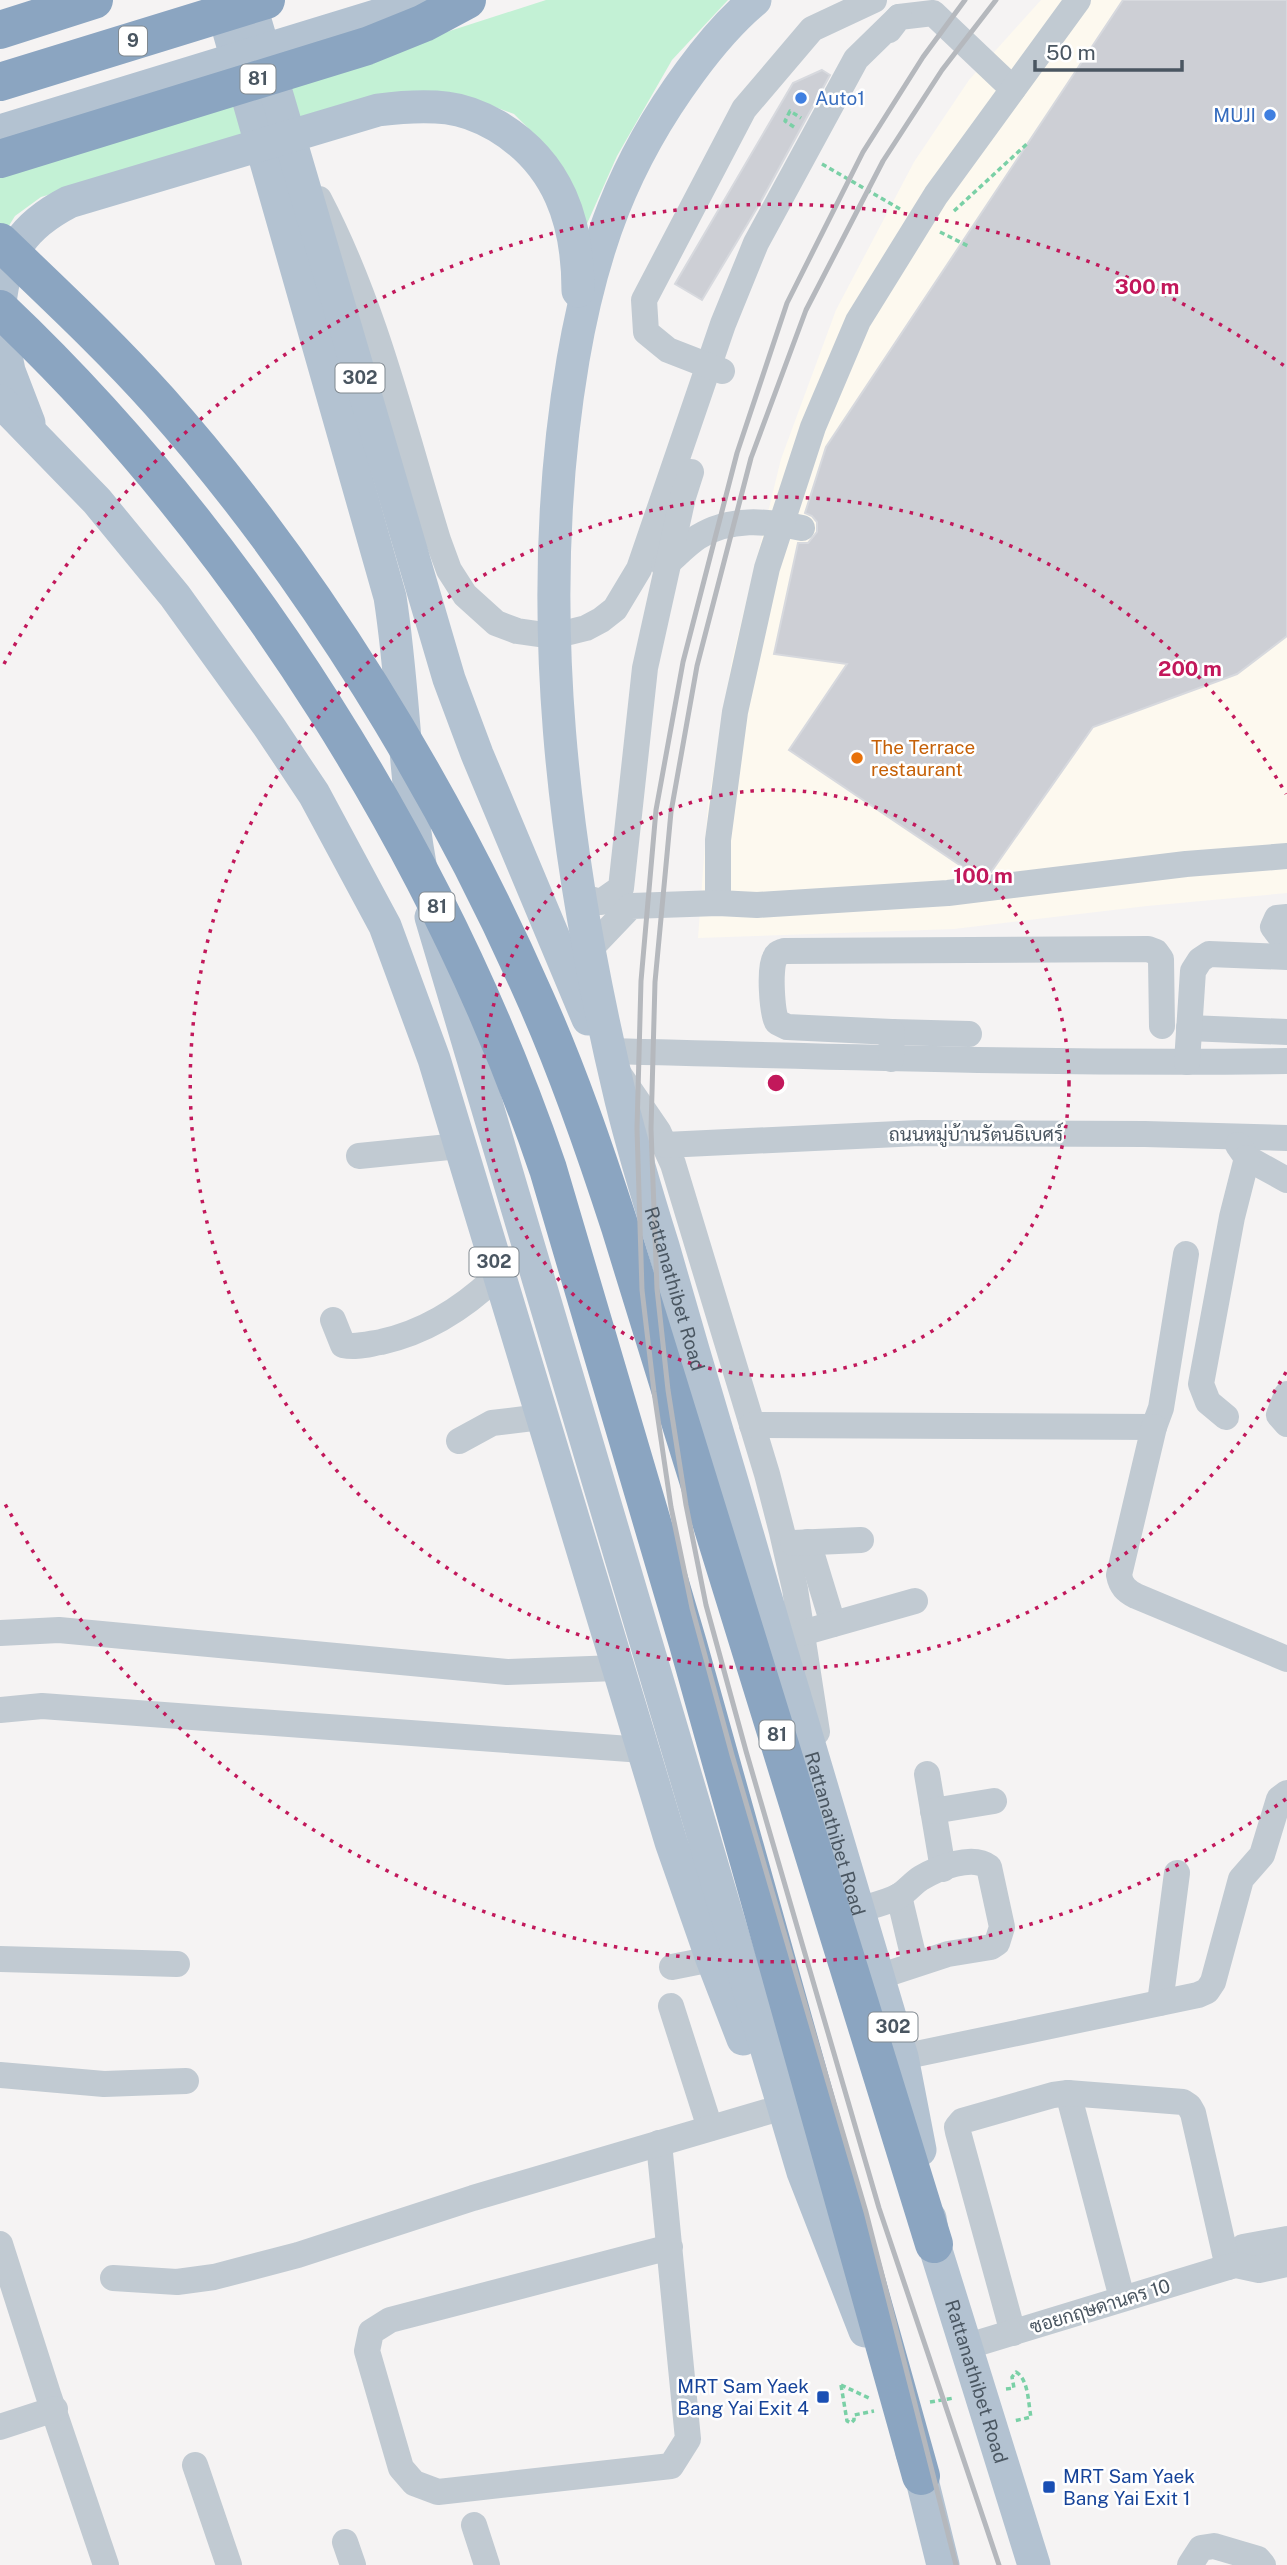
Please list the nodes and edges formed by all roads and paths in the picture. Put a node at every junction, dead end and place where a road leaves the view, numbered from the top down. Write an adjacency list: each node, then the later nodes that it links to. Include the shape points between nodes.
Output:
1 (94, 0): 12 (highway)
2 (220, 0): 103 (main road, via 382,562 396,632 419,861 439,950)
3 (248, 0): 19 (main road, 302)
4 (265, 0): 13 (highway, 9)
5 (428, 0): 17 (main road)
6 (467, 0): 20 (highway, 81, via 367,46)
7 (755, 0): 29 (main road, via 703,54 665,106 630,167 592,271)
8 (874, 0): 30 (street, via 812,29 744,109 644,300 646,332 668,350)
9 (1078, 0): 14 (street)
10 (932, 7): 11 (street); 14 (street)
11 (899, 17): 30 (street, via 863,65 798,183); 34 (street, via 856,60 757,243 719,333 643,559)
12 (0, 30)
13 (0, 82)
14 (1013, 89): 37 (street, via 936,195 858,321 814,427 767,568 735,712 718,840)
15 (803, 120): 16 (path, via 790,111 785,121)
16 (796, 128)
17 (0, 131)
18 (1029, 142): 22 (path)
19 (294, 151): 34 (street, via 360,292 438,540 465,595 496,623 538,634 586,628); 52 (main road, 302, via 435,633 477,754)
20 (0, 159)
21 (820, 163): 23 (path)
22 (972, 195)
23 (900, 210)
24 (935, 230): 26 (path)
25 (0, 242): 106 (highway, 81, via 123,361 278,550 368,685 461,848 536,999 587,1126 620,1227)
26 (970, 247)
27 (0, 307): 29 (main road, via 10,258 25,232 45,214 69,202 378,110 418,105 451,108 486,120 517,138 540,160 559,191 572,226 578,262); 123 (highway, 81, via 95,405 236,579 334,722 434,901 491,1019 541,1147 677,1609)
28 (0, 325): 32 (main road, via 9,371)
29 (579, 328): 36 (main road, via 561,449 553,621 561,764)
30 (722, 370): 36 (street, via 682,497 645,668 621,888 601,902)
31 (0, 401): 32 (main road, 302)
32 (32, 432): 55 (main road, 302, via 150,564 314,794 386,926 434,1059)
33 (802, 528): 34 (street, via 743,522 698,537)
34 (615, 608)
35 (1287, 856): 37 (street, via 948,893 757,905)
36 (579, 896): 39 (main road)
37 (718, 902): 39 (street, via 631,906)
38 (1283, 922): 40 (street)
39 (589, 950): 47 (main road)
40 (1278, 956): 42 (street, via 1209,954 1200,960 1193,971)
41 (1161, 1026): 43 (street, via 1161,959 1148,949 784,951 776,955 773,1011 781,1025)
42 (1189, 1028): 44 (street); 51 (street)
43 (892, 1032): 45 (street); 48 (street)
44 (1287, 1032)
45 (923, 1033): 46 (street); 49 (street)
46 (969, 1034)
47 (612, 1059): 48 (street); 52 (main road); 54 (street)
48 (891, 1059): 49 (street)
49 (923, 1059): 51 (street)
50 (1287, 1061): 51 (street)
51 (1187, 1062)
52 (622, 1103): 83 (main road, Rattanathibet Road / 302)
53 (1287, 1138): 56 (street, ถนนหมู่บ้านรัตนธิเบศร์)
54 (665, 1145): 56 (street, ถนนหมู่บ้านรัตนธิเบศร์, via 919,1133 1145,1134); 66 (street)
55 (459, 1146): 57 (street); 60 (main road, 302)
56 (1241, 1147): 58 (street); 64 (street, via 1201,1384 1208,1402)
57 (359, 1156)
58 (1287, 1180)
59 (1186, 1254): 67 (street)
60 (498, 1275): 61 (street, via 456,1311 406,1336 354,1347 343,1345); 63 (main road, 302)
61 (333, 1320)
62 (1287, 1394): 65 (street, via 1279,1415)
63 (541, 1417): 68 (street, via 492,1423); 76 (main road, 302)
64 (1226, 1417)
65 (1287, 1424)
66 (752, 1425): 67 (street); 70 (street)
67 (1154, 1427): 75 (street, via 1119,1575 1121,1584 1136,1596)
68 (459, 1441)
69 (861, 1540): 70 (street)
70 (796, 1543): 72 (street); 74 (street)
71 (915, 1601): 72 (street)
72 (833, 1624): 74 (street)
73 (0, 1633): 76 (street, via 59,1630 507,1672)
74 (803, 1633): 83 (street)
75 (1287, 1659)
76 (617, 1668): 78 (main road, 302)
77 (0, 1710): 78 (street, via 42,1706)
78 (643, 1750): 89 (main road, 302)
79 (927, 1774): 82 (street)
80 (1287, 1793): 94 (street, via 1279,1799 1262,1855 1241,1879 1213,1982 1198,1995)
81 (993, 1801): 82 (street)
82 (933, 1811): 84 (street)
83 (829, 1815): 87 (main road, Rattanathibet Road / 302)
84 (943, 1869): 86 (street, via 919,1879); 90 (street, via 972,1861 989,1867 1002,1927 1000,1938 991,1947)
85 (1177, 1873): 94 (street)
86 (899, 1896): 87 (street); 90 (street)
87 (857, 1910): 93 (main road, Rattanathibet Road / 302)
88 (0, 1959): 91 (street)
89 (712, 1959): 92 (street); 100 (main road, 302)
90 (915, 1963): 93 (street)
91 (177, 1964)
92 (672, 1967)
93 (878, 1977): 96 (main road, Rattanathibet Road / 302)
94 (1160, 2003): 96 (street)
95 (671, 2006): 101 (street)
96 (902, 2057): 106 (main road, Rattanathibet Road / 302)
97 (0, 2075): 98 (street, via 104,2084)
98 (187, 2081)
99 (1068, 2093): 109 (street, via 1189,2106); 111 (street); 112 (street, via 962,2121 957,2127)
100 (773, 2110): 101 (street); 103 (main road, 302)
101 (710, 2128): 102 (street)
102 (659, 2143): 107 (street); 110 (street, via 214,2277 177,2282)
103 (803, 2172): 123 (main road, 302)
104 (1287, 2239): 109 (street, ซอยกฤษดานคร 10, via 1243,2247)
105 (0, 2244): 118 (street)
106 (934, 2244): 113 (main road, Rattanathibet Road / 302)
107 (670, 2246): 107 (street, via 390,2320 371,2332 367,2351 401,2468 414,2483 438,2492 671,2466 688,2439)
108 (1287, 2263): 109 (street, ซอยกฤษดานคร 10, via 1259,2270)
109 (1232, 2265): 111 (street, ซอยกฤษดานคร 10)
110 (113, 2278)
111 (1122, 2298): 112 (street, ซอยกฤษดานคร 10)
112 (1013, 2333): 113 (street, ซอยกฤษดานคร 10)
113 (965, 2347): 129 (main road, Rattanathibet Road / 302)
114 (841, 2385): 119 (path, via 847,2421 855,2420 854,2415)
115 (1000, 2390): 120 (path, via 1013,2388 1012,2377 1016,2372 1021,2375)
116 (960, 2397): 117 (path)
117 (921, 2403)
118 (55, 2409): 121 (street); 125 (street)
119 (881, 2410)
120 (1031, 2417)
121 (0, 2427)
122 (195, 2465): 126 (street)
123 (920, 2476): 128 (main road, 302)
124 (474, 2525): 127 (street)
125 (106, 2565)
126 (229, 2565)
127 (487, 2565)
128 (943, 2565)
129 (1034, 2565)
130 (1190, 2565): 131 (street, via 1201,2548 1214,2546)
131 (1263, 2565)

